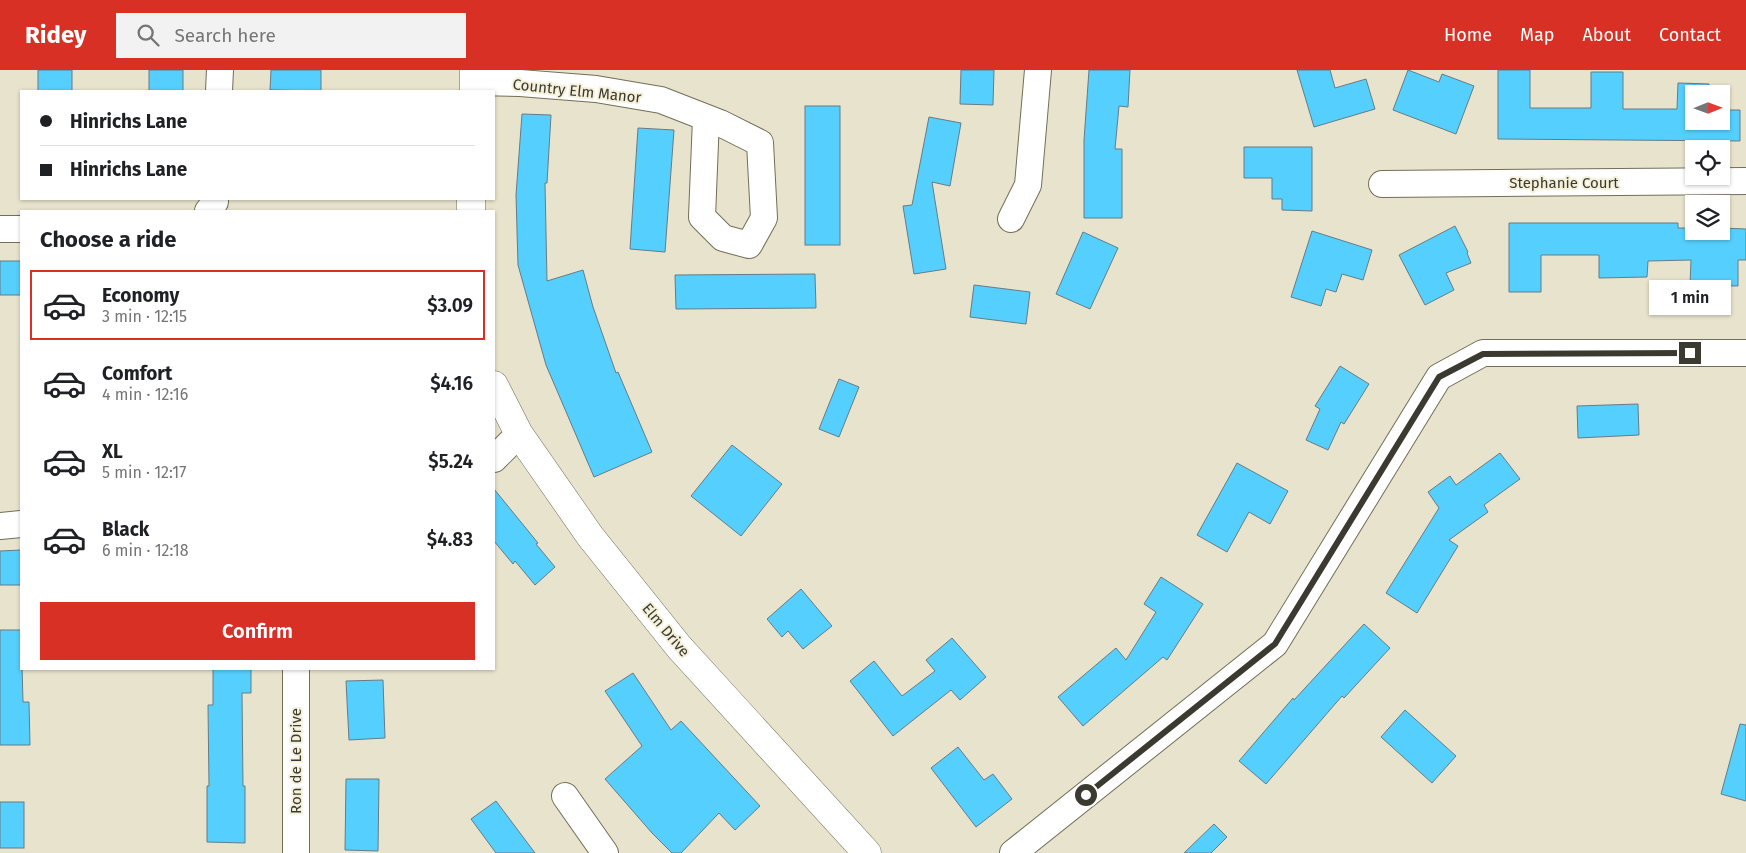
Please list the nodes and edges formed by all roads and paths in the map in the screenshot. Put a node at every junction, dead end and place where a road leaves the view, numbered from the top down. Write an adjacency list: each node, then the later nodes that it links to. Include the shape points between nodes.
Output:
1 (220, 70): 4 (street)
2 (1038, 70): 8 (street, via 1028,185)
3 (474, 81): 5 (street, Country Elm Manor, via 596,89 661,100)
4 (219, 90)
5 (706, 118)
6 (1746, 182): 7 (street, Stephanie Court)
7 (1382, 184)
8 (1011, 219)
9 (0, 229): 10 (street)
10 (20, 229)
11 (1746, 353): 22 (street, via 1483,354 1439,377 1275,644)
12 (495, 387): 13 (street, Elm Drive)
13 (520, 434): 14 (street); 21 (street, Elm Drive, via 590,536 680,647)
14 (495, 458)
15 (20, 524): 16 (street)
16 (0, 526)
17 (296, 670): 19 (street, Ron de Le Drive)
18 (565, 796): 20 (street)
19 (296, 853)
20 (605, 853)
21 (867, 853)
22 (1013, 853)

